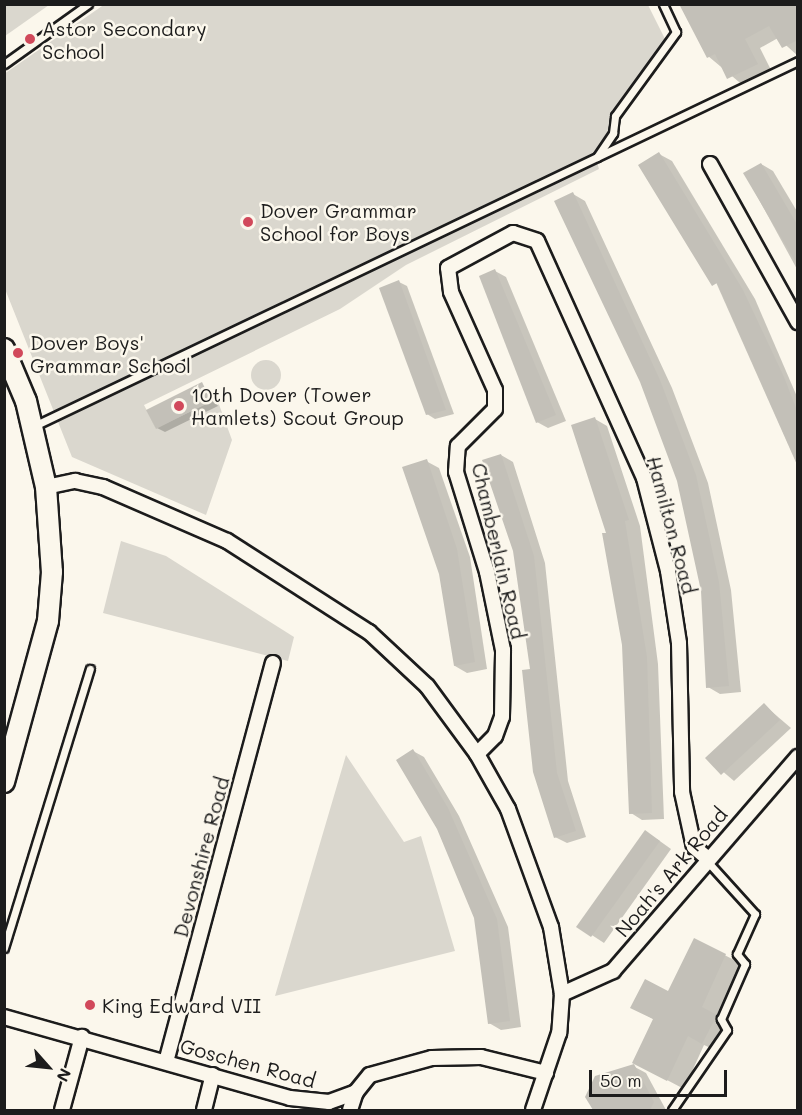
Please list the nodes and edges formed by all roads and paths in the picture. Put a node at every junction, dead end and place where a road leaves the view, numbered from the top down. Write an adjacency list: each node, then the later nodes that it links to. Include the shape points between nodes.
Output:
1 (88, 4): 4 (lane)
2 (663, 4): 5 (lane, via 676,32 615,116 613,133)
3 (798, 61): 5 (lane)
4 (4, 64)
5 (596, 159): 10 (lane)
6 (710, 164): 8 (street)
7 (513, 233): 14 (street, Chamberlain Road, via 448,268 451,292 495,390 495,409 458,447 456,472 487,573 503,650 502,717 495,736); 17 (street, Hamilton Road, via 537,241 644,478 668,571 679,643 682,792 694,847)
8 (798, 322)
9 (4, 349): 10 (street)
10 (33, 427): 11 (street)
11 (46, 487): 14 (street, via 75,481 165,510 310,591 369,632 427,686); 16 (street, via 48,621)
12 (273, 663): 22 (street, Devonshire Road)
13 (90, 669): 18 (lane)
14 (477, 754): 19 (street, via 527,856 551,927)
15 (798, 757): 17 (street, Noah's Ark Road)
16 (4, 782)
17 (706, 858): 19 (street, Noah's Ark Road, via 613,971); 30 (lane, via 755,914 737,954 745,964 721,1019 727,1030)
18 (4, 948)
19 (562, 994): 23 (street, via 559,1033)
20 (4, 1017): 21 (street, Goschen Road)
21 (82, 1037): 22 (street, Goschen Road); 26 (street)
22 (166, 1062): 24 (street, Goschen Road)
23 (546, 1073): 25 (street, Goschen Road, via 481,1057 432,1058 370,1075); 29 (street)
24 (213, 1075): 25 (street, Goschen Road, via 290,1098 329,1102); 27 (street)
25 (356, 1092): 28 (street)
26 (62, 1110)
27 (204, 1110)
28 (350, 1110)
29 (533, 1110)
30 (672, 1110)

